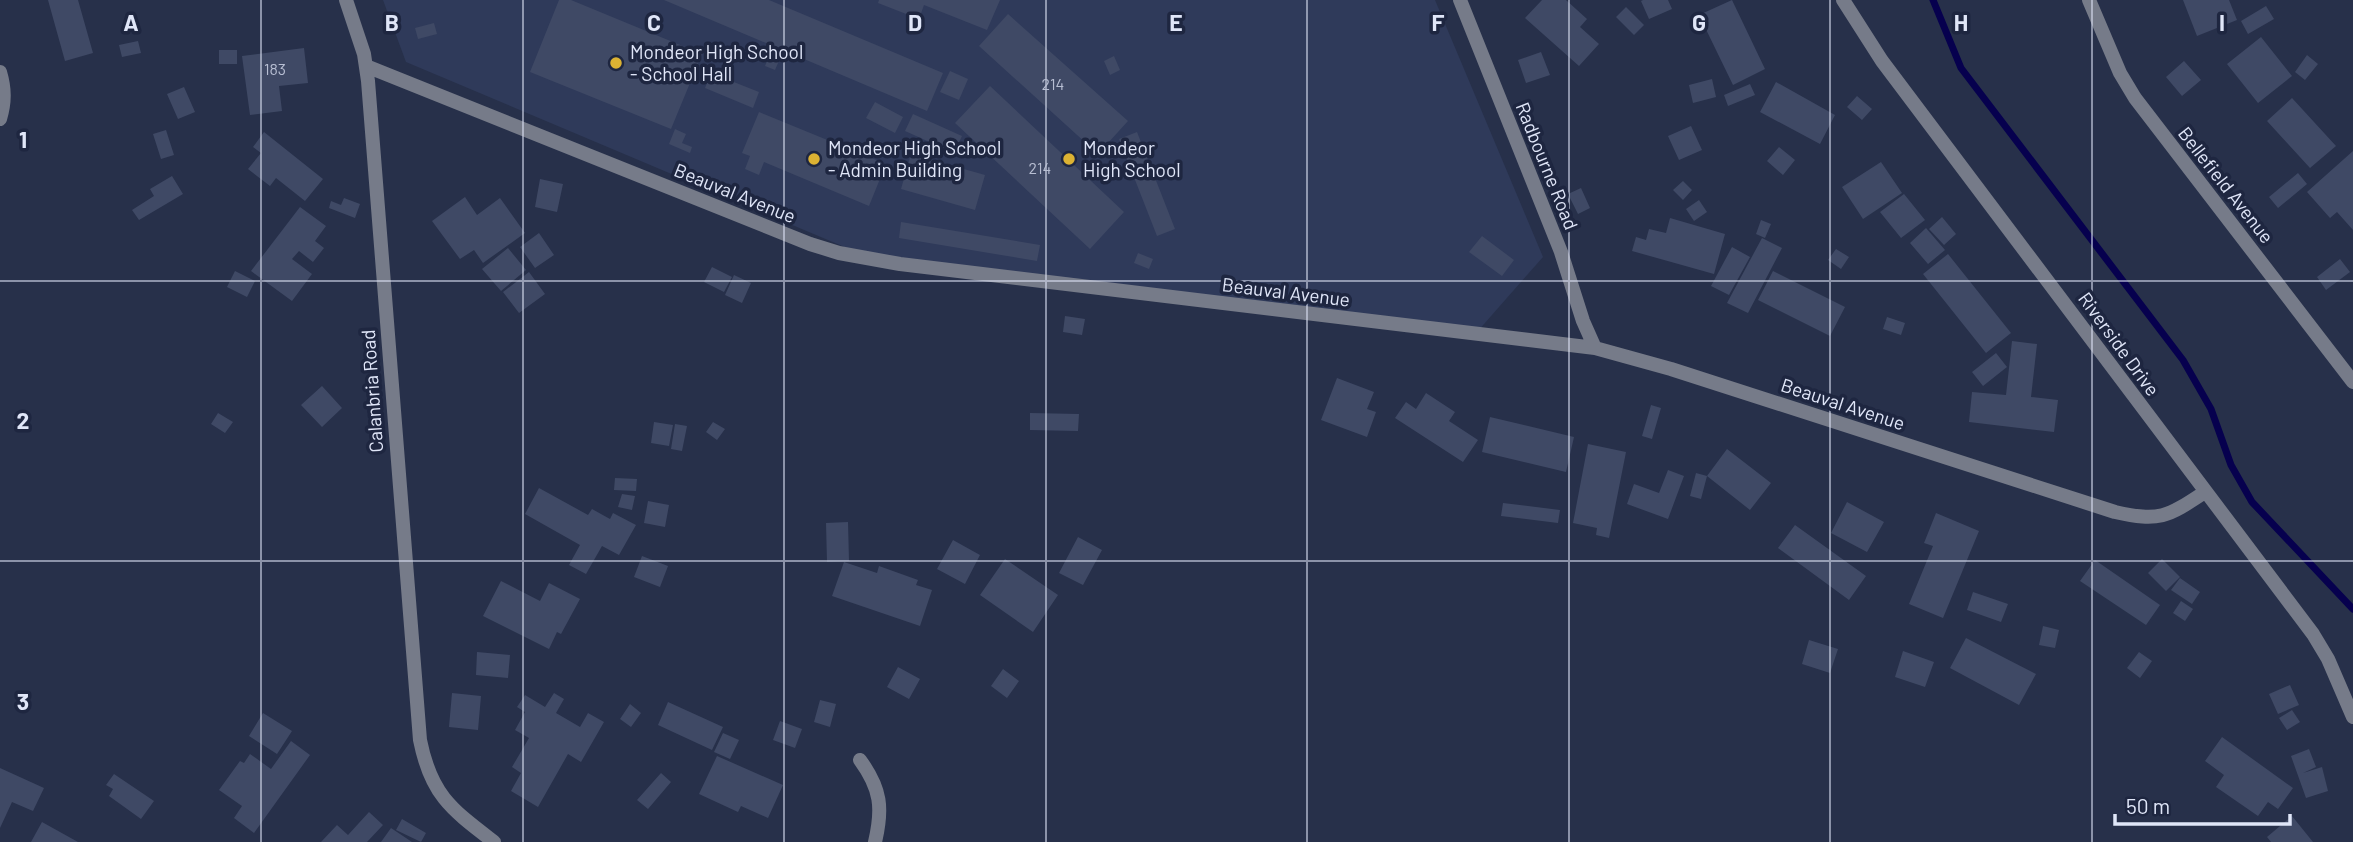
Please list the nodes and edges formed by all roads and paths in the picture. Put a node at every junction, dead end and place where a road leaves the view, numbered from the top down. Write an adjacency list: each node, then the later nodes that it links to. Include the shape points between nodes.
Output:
1 (346, 0): 5 (street, Calanbria Road)
2 (1460, 0): 8 (street, Radbourne Road)
3 (1843, 0): 10 (street, Riverside Drive, via 1882,61)
4 (2089, 0): 9 (street, Bellefield Avenue, via 2135,98)
5 (366, 66): 8 (street, Beauval Avenue, via 839,253 914,266); 13 (street, Calanbria Road, via 423,753 431,780 450,806)
6 (0, 72): 7 (street, via 5,103)
7 (0, 119)
8 (1595, 348): 10 (street, Beauval Avenue, via 2115,512 2164,517)
9 (2353, 382)
10 (2205, 492): 11 (street, Riverside Drive, via 2313,634 2329,659)
11 (2353, 717)
12 (860, 760): 14 (street, via 879,801)
13 (494, 842)
14 (875, 842)

